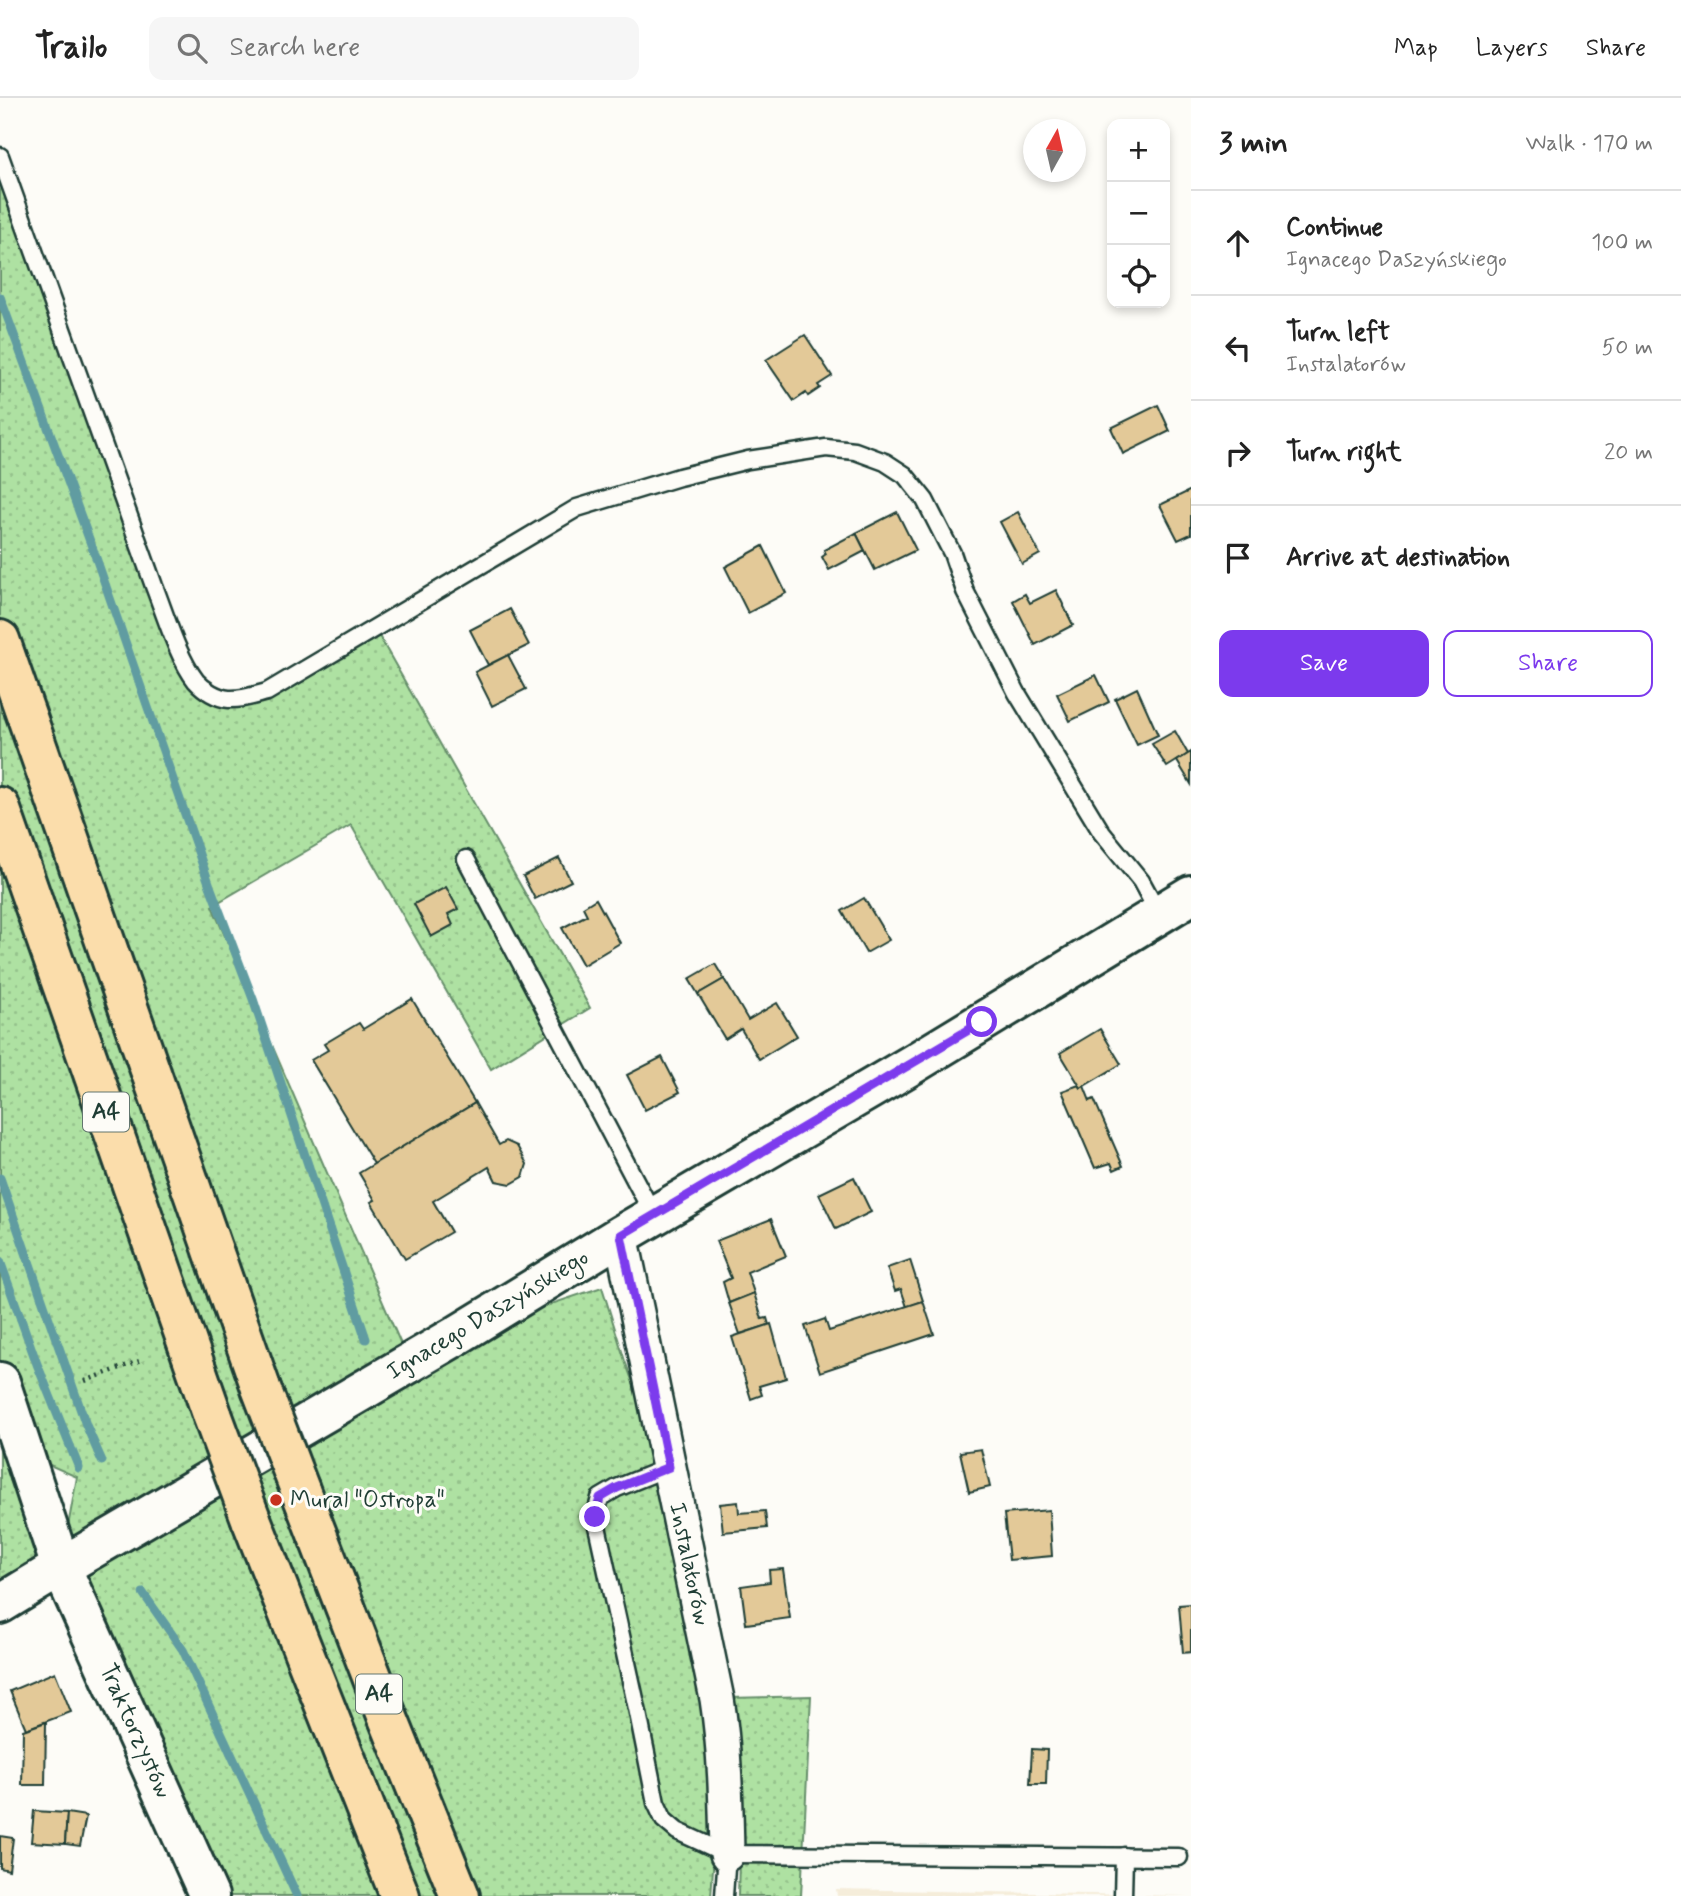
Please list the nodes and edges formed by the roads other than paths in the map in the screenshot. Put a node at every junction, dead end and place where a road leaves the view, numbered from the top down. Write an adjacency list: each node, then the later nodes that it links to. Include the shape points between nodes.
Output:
1 (0, 156): 6 (lane, via 154,586 181,654 197,681 212,694 229,699 267,692 577,508 748,460 827,448 855,451 905,475 925,500 1017,693 1102,833 1141,881)
2 (0, 640): 18 (highway, A4, bridge, via 261,1388)
3 (0, 807): 17 (highway, A4, bridge, via 213,1417)
4 (466, 859): 7 (lane)
5 (1191, 895): 6 (main road, Ignacego Daszyńskiego)
6 (1159, 914): 7 (main road, Ignacego Daszyńskiego)
7 (654, 1216): 8 (main road, Ignacego Daszyńskiego)
8 (621, 1235): 10 (street, Instalatorów); 11 (main road, Ignacego Daszyńskiego)
9 (0, 1382): 11 (main road, Traktorzystów)
10 (669, 1467): 13 (street, Instalatorów, via 723,1737); 13 (lane, via 600,1498 595,1517 656,1803 664,1820 677,1831)
11 (61, 1567): 12 (main road, Ignacego Daszyńskiego); 16 (main road, Traktorzystów)
12 (0, 1604)
13 (727, 1854): 14 (lane); 19 (lane)
14 (1124, 1856): 15 (lane); 20 (lane)
15 (1179, 1857)
16 (209, 1896)
17 (400, 1896)
18 (460, 1896)
19 (724, 1896)
20 (1123, 1896)

